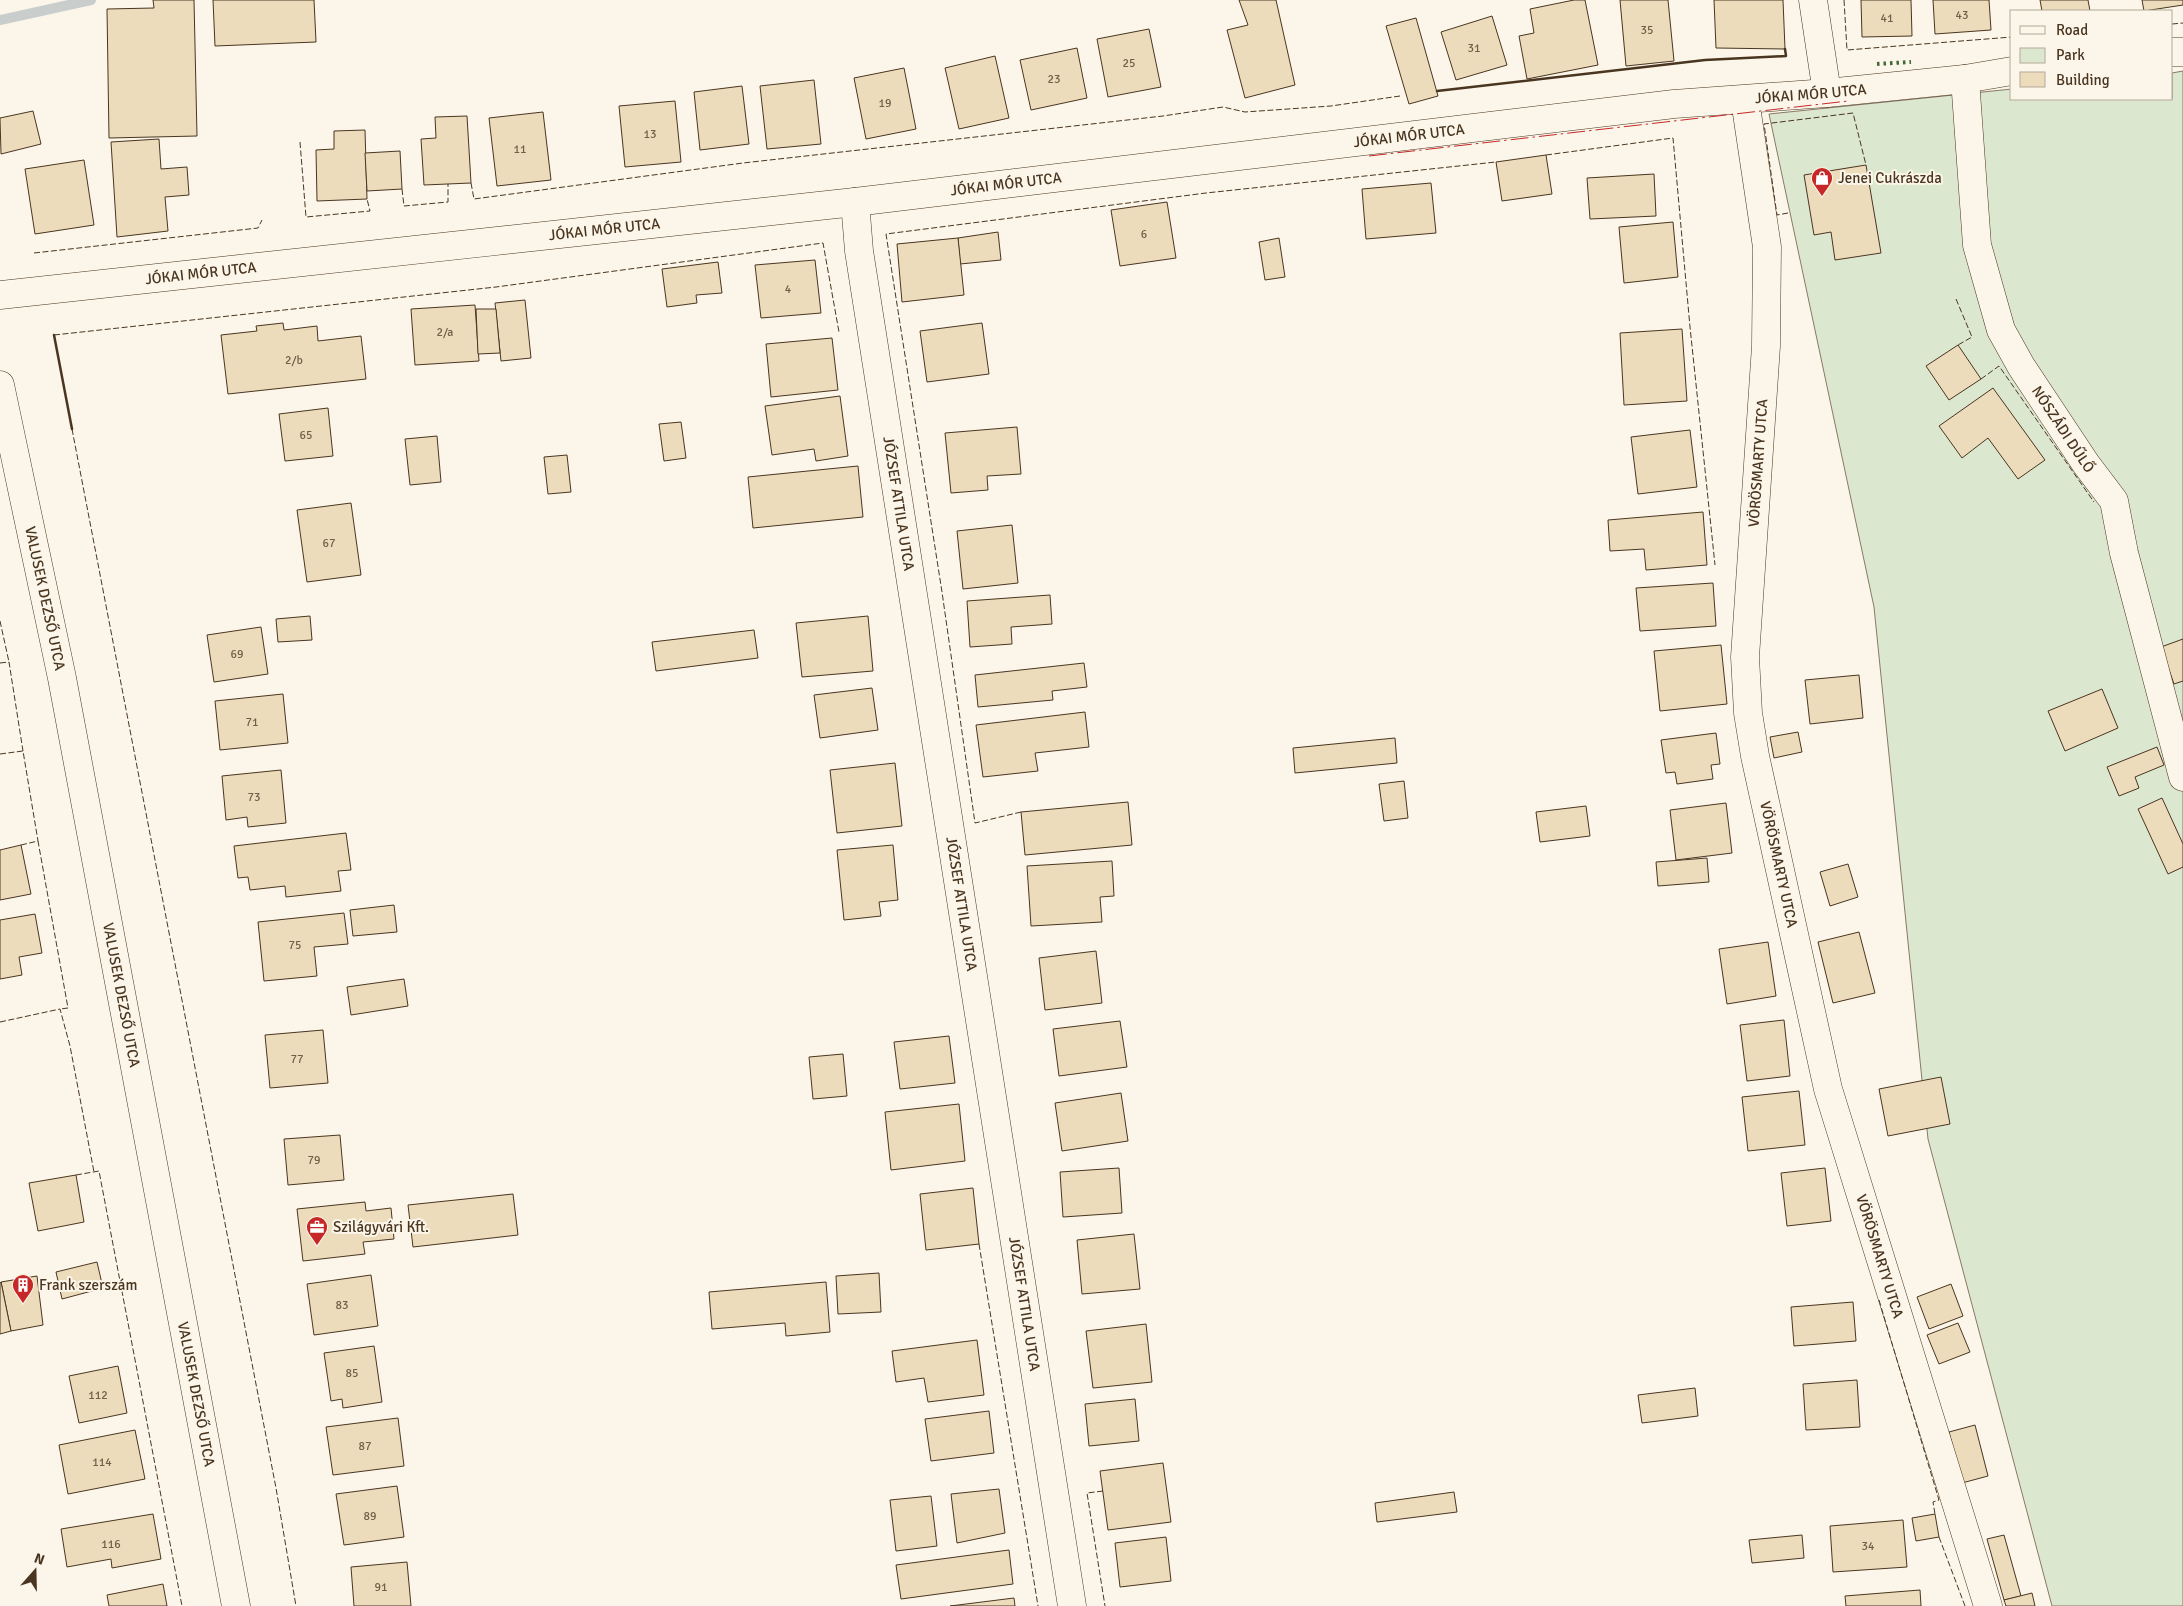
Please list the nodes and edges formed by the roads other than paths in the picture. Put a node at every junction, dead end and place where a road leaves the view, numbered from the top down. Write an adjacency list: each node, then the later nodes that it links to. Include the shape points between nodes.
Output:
1 (1813, 0): 4 (street)
2 (2010, 71): 3 (street, JÓKAI MÓR UTCA)
3 (1965, 79): 4 (street, JÓKAI MÓR UTCA); 9 (street, NÓSZÁDI DŰLŐ, via 1977,245 2001,330 2086,464 2114,501 2124,553)
4 (1828, 93): 5 (street, JÓKAI MÓR UTCA)
5 (1745, 100): 6 (street, JÓKAI MÓR UTCA, via 1674,104); 12 (street, VÖRÖSMARTY UTCA, via 1767,247 1768,297 1745,657 1748,713 1828,1090)
6 (855, 202): 7 (street, JÓKAI MÓR UTCA); 11 (street, JÓZSEF ATTILA UTCA, via 862,270)
7 (0, 295)
8 (0, 385): 10 (street, VALUSEK DEZSŐ UTCA, via 62,678)
9 (2183, 777)
10 (236, 1606)
11 (1072, 1606)
12 (1988, 1606)

